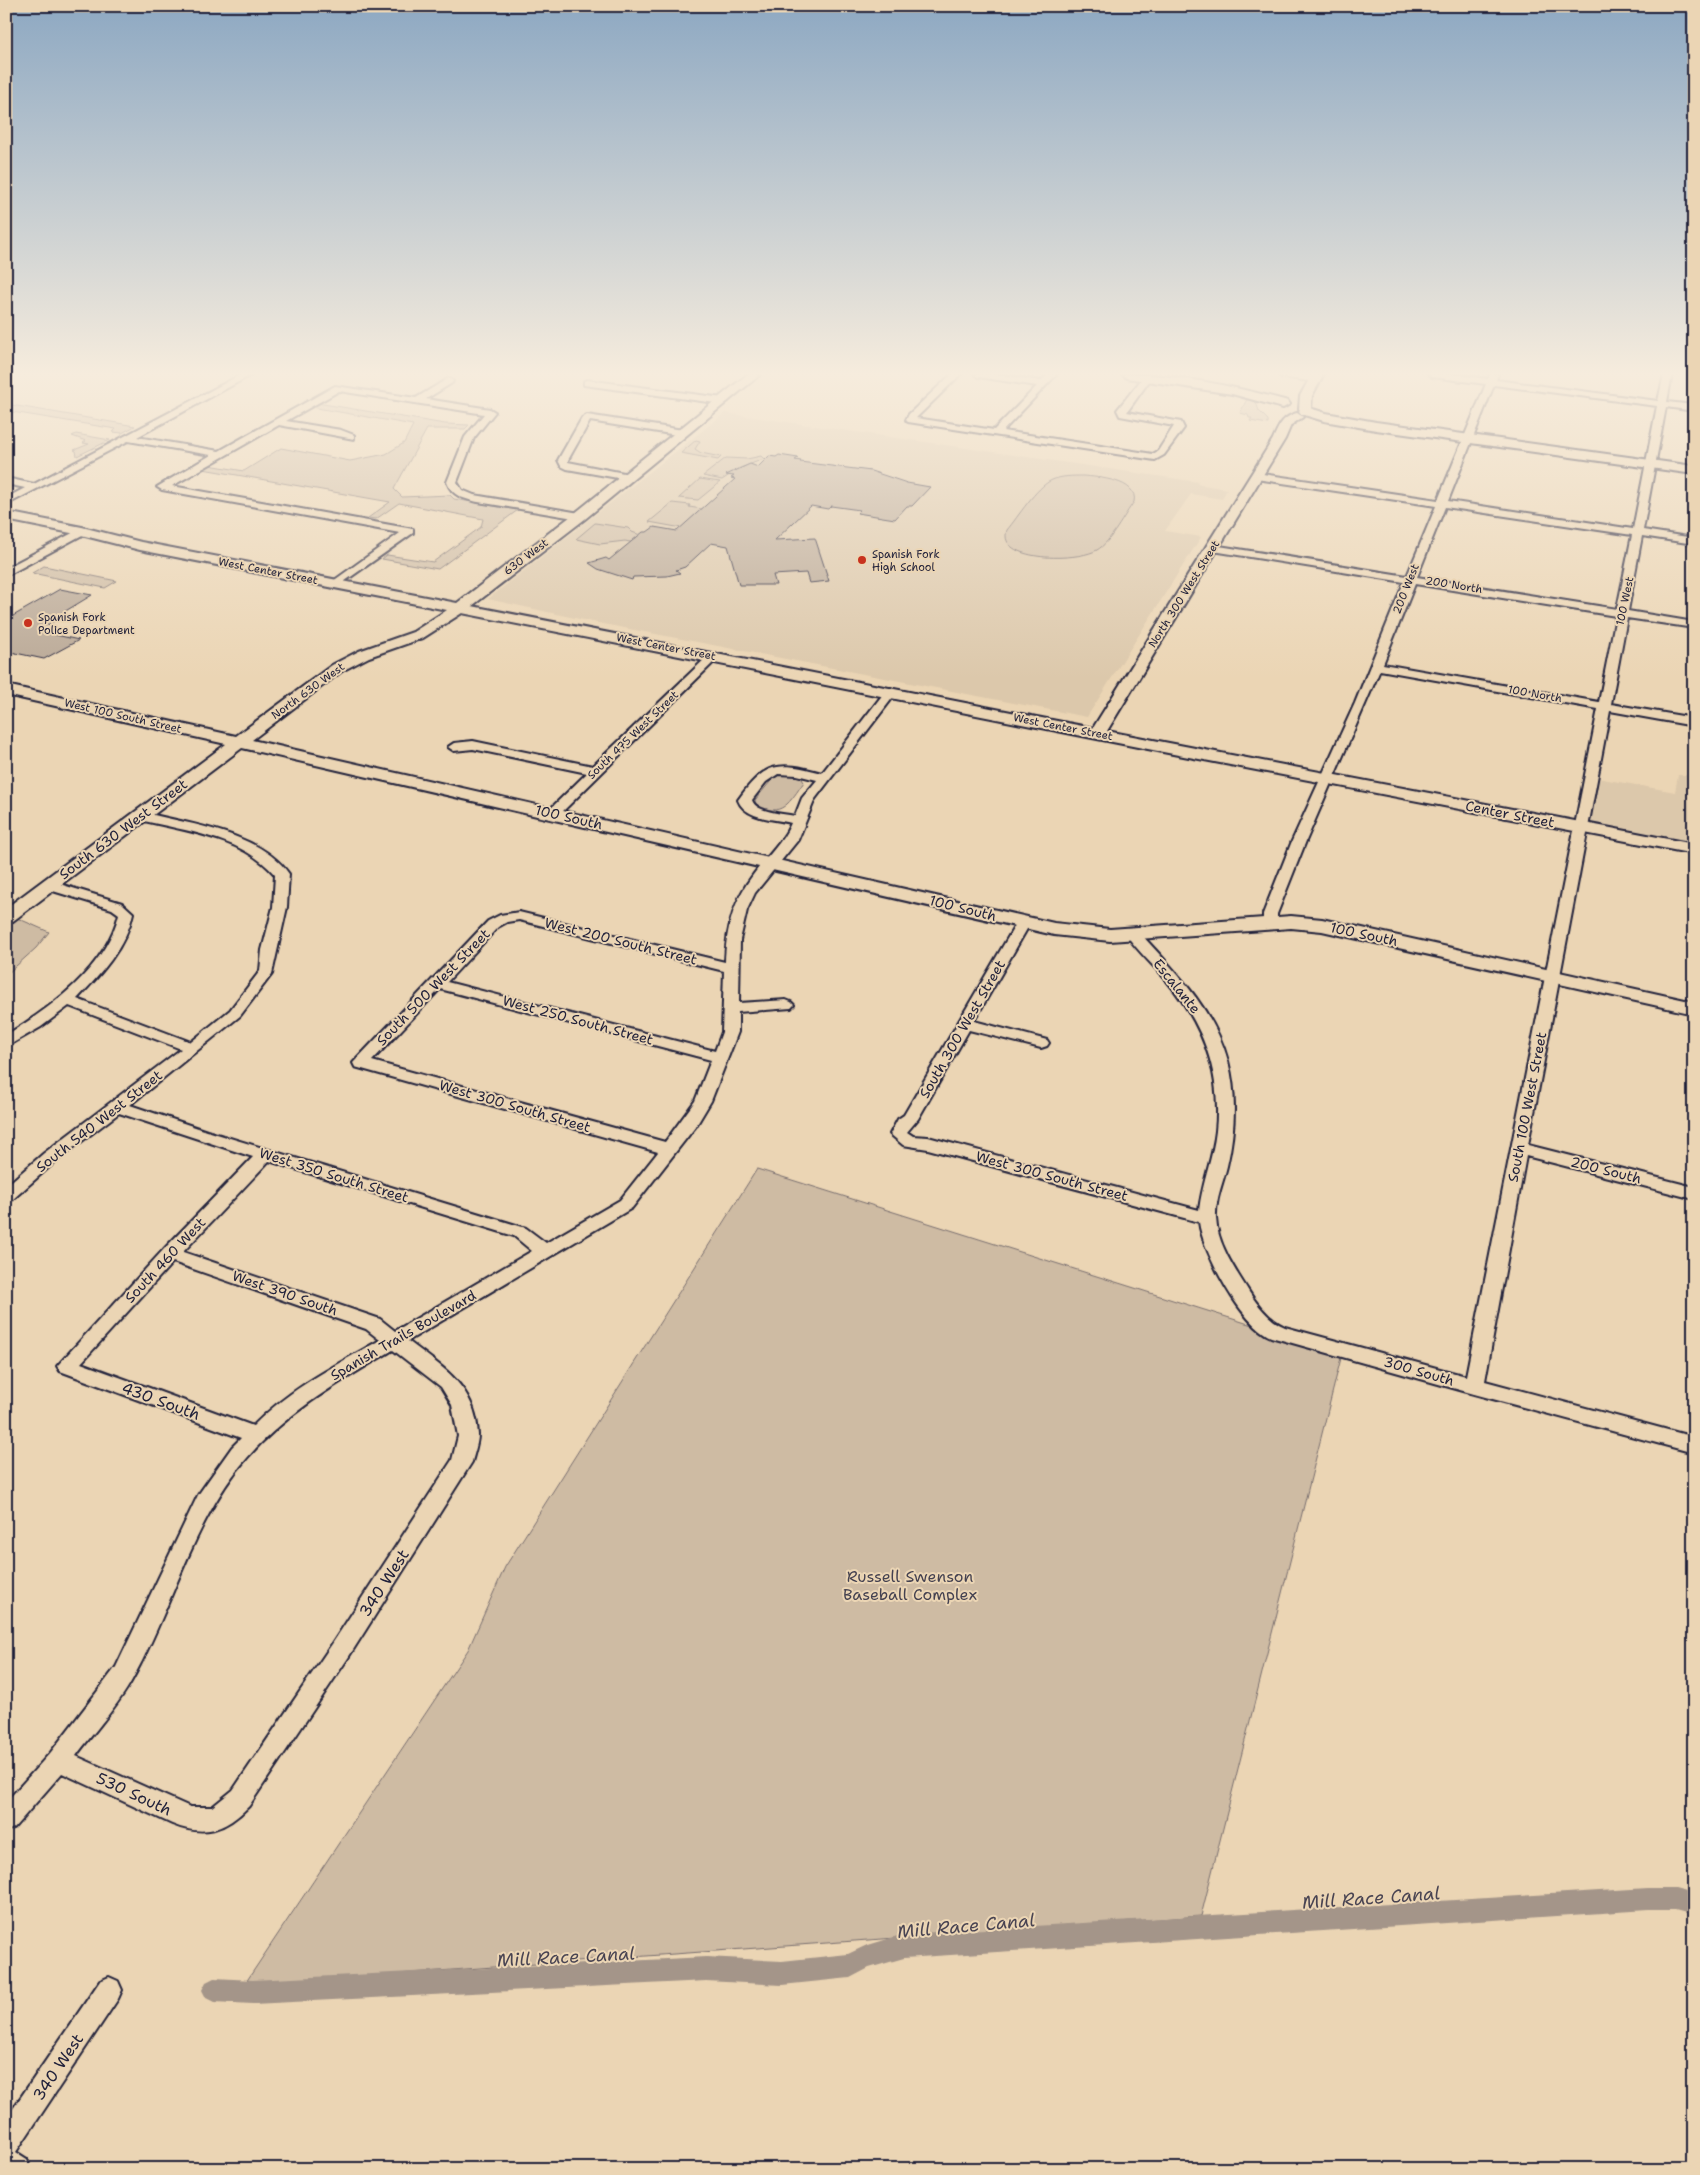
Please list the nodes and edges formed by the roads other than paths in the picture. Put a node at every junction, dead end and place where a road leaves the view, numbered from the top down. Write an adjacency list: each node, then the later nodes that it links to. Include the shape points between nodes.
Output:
1 (57, 476): 10 (street)
2 (181, 476): 21 (street, via 162,486 409,531)
3 (455, 476): 14 (street, via 453,487 478,499)
4 (620, 476): 8 (street)
5 (1256, 476): 12 (street); 18 (street, North 300 West Street)
6 (1452, 476): 12 (street, 200 West)
7 (1650, 476): 16 (street, 100 West)
8 (629, 477): 14 (street, 630 West)
9 (6, 481): 10 (street)
10 (36, 487): 11 (street)
11 (6, 502)
12 (1440, 504): 16 (street); 20 (street, 200 West)
13 (6, 516): 15 (street, West Center Street)
14 (580, 516): 22 (street, 630 West)
15 (82, 531): 19 (street); 21 (street, West Center Street, via 140,546)
16 (1639, 533): 17 (street); 23 (street, 100 West)
17 (1694, 541)
18 (1213, 548): 20 (street, 200 North); 31 (street, North 300 West Street)
19 (6, 574)
20 (1410, 578): 23 (street, 200 North); 26 (street, 200 West)
21 (334, 584): 22 (street, West Center Street)
22 (460, 608): 25 (street, West Center Street); 32 (street, North 630 West, via 418,634 337,668)
23 (1622, 612): 24 (street, 200 North); 29 (street, 100 West)
24 (1694, 624)
25 (713, 657): 28 (street, West Center Street); 34 (street, South 475 West Street)
26 (1375, 666): 29 (street, 100 North); 36 (street, 200 West)
27 (6, 690): 32 (street, West 100 South Street)
28 (891, 692): 31 (street, West Center Street); 35 (street, Spanish Trails Boulevard)
29 (1605, 706): 30 (street, 100 North); 40 (street, 100 West)
30 (1694, 722)
31 (1097, 734): 36 (street, West Center Street)
32 (239, 742): 37 (street, 100 South); 38 (street, South 630 West Street)
33 (454, 748): 34 (street, via 473,745)
34 (596, 771): 37 (street, South 475 West Street)
35 (826, 778): 39 (street, Spanish Trails Boulevard, via 809,798); 39 (street, via 778,770 767,774 745,800 754,811)
36 (1326, 778): 40 (street, Center Street); 47 (street, 200 West, via 1273,907)
37 (553, 813): 42 (street, 100 South)
38 (141, 816): 43 (street, South 630 West Street); 59 (street, South 540 West Street, via 235,840 268,858 282,874 280,907 267,972 235,1013)
39 (800, 821): 42 (street, Spanish Trails Boulevard, via 791,840)
40 (1580, 827): 41 (street, Center Street); 50 (street, South 100 West Street)
41 (1694, 849)
42 (771, 863): 46 (street, 100 South); 49 (street, Spanish Trails Boulevard, via 748,893 740,910)
43 (48, 885): 44 (street, South 630 West Street); 52 (street, via 117,906 126,913 118,940)
44 (6, 917)
45 (509, 917): 49 (street, West 200 South Street, via 519,916); 51 (street, South 500 West Street, via 493,924)
46 (1024, 922): 48 (street, 100 South, via 1088,934); 56 (street, South 300 West Street)
47 (1270, 923): 48 (street, 100 South); 50 (street, 100 South, via 1340,928)
48 (1133, 934): 69 (street, Escalante, via 1201,1015 1219,1060 1226,1113)
49 (732, 968): 54 (street, Spanish Trails Boulevard)
50 (1551, 976): 55 (street, 100 South); 64 (street, South 100 West Street)
51 (437, 984): 60 (street, West 250 South Street); 61 (street, South 500 West Street)
52 (67, 1000): 57 (street); 59 (street)
53 (786, 1005): 54 (street)
54 (731, 1008): 60 (street, Spanish Trails Boulevard, via 730,1032)
55 (1694, 1008)
56 (965, 1024): 58 (street); 63 (street, South 300 West Street)
57 (6, 1042)
58 (1041, 1043)
59 (193, 1048): 62 (street, South 540 West Street)
60 (719, 1056): 65 (street, Spanish Trails Boulevard, via 703,1101)
61 (361, 1063): 65 (street, West 300 South Street)
62 (118, 1106): 66 (street, West 350 South Street); 68 (street, South 540 West Street)
63 (898, 1134): 69 (street, West 300 South Street, via 909,1141 928,1143)
64 (1519, 1148): 67 (street, 200 South); 74 (street, South 100 West Street)
65 (669, 1150): 70 (street, Spanish Trails Boulevard, via 626,1204)
66 (265, 1154): 70 (street, West 350 South Street, via 520,1232); 71 (street, South 460 West)
67 (1694, 1192)
68 (6, 1196)
69 (1207, 1218): 74 (street, 300 South, via 1212,1242 1238,1291 1255,1314 1273,1330)
70 (545, 1252): 72 (street, Spanish Trails Boulevard)
71 (170, 1254): 72 (street, West 390 South, via 373,1324); 73 (street, South 460 West)
72 (395, 1341): 75 (street, Spanish Trails Boulevard, via 309,1391); 79 (street, 340 West, via 448,1382 462,1404 468,1436 462,1462 241,1798 222,1815)
73 (67, 1366): 75 (street, 430 South)
74 (1474, 1387): 76 (street, 300 South)
75 (256, 1435): 77 (street, Spanish Trails Boulevard, via 239,1453 206,1501 124,1674)
76 (1694, 1445)
77 (59, 1760): 78 (street, Spanish Trails Boulevard); 79 (street, 530 South, via 180,1816 197,1821)
78 (6, 1820)
79 (210, 1820)
80 (109, 1990): 81 (street, 340 West)
81 (6, 2144)
82 (6, 2161): 83 (street)
83 (17, 2169)

